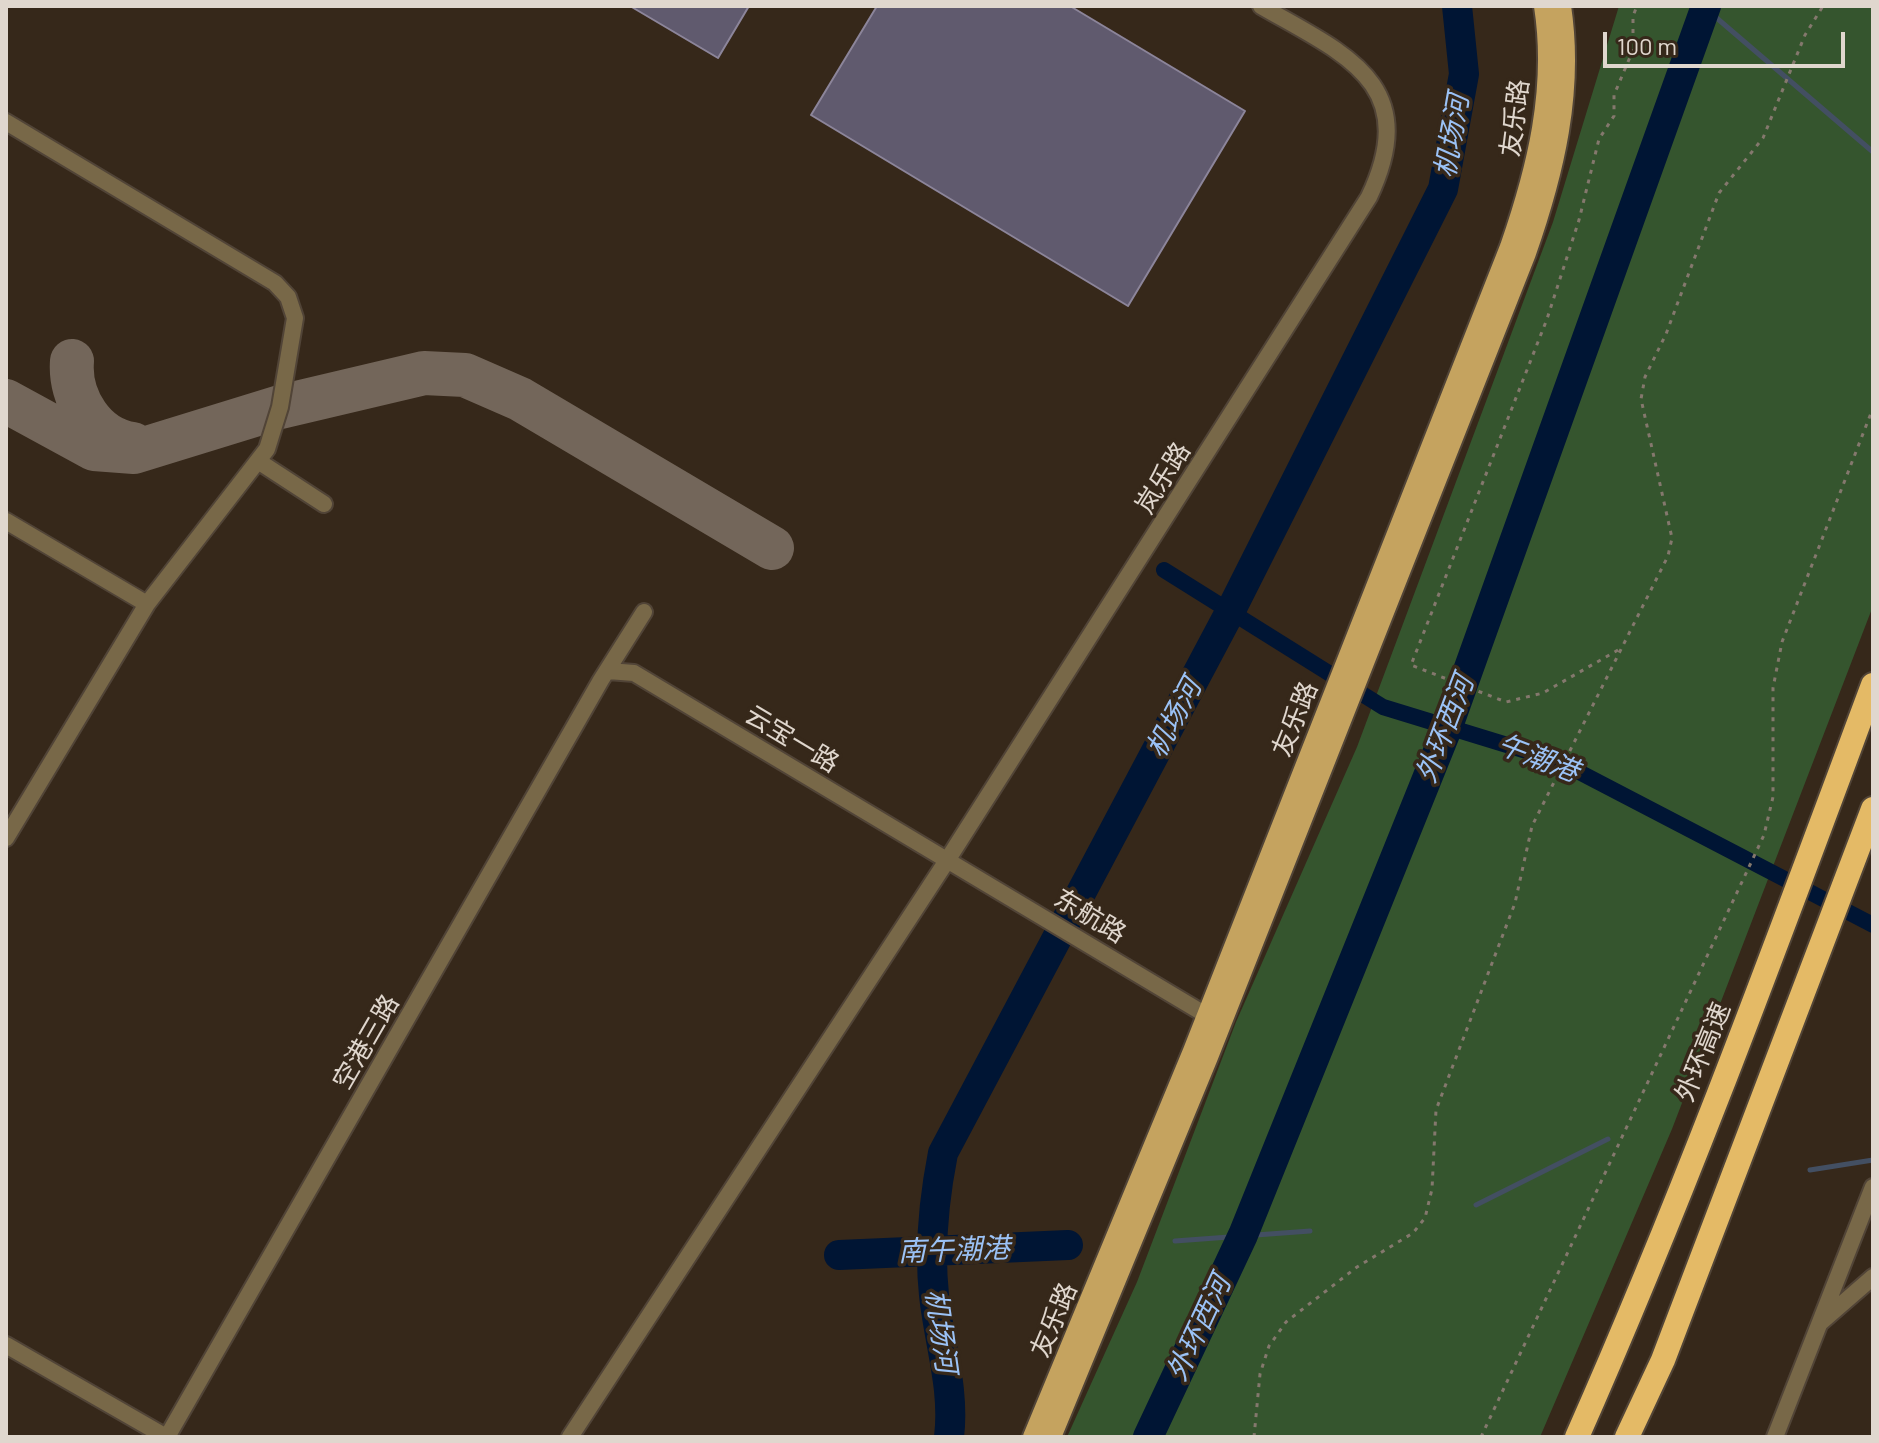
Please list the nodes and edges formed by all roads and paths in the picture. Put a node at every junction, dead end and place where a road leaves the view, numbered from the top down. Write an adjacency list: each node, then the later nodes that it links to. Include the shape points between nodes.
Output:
1 (1261, 6): 19 (street, 岚乐路, via 1355,61 1376,91 1383,111 1384,153 1369,197)
2 (1544, 6): 14 (main road, 友乐路, via 1546,102 1530,191)
3 (1561, 6): 14 (main road, 友乐路, via 1563,103 1546,196)
4 (1637, 6): 13 (path, via 1633,50 1614,95 1614,116 1599,139 1547,319 1411,665 1506,702 1543,693)
5 (1823, 6): 13 (path, via 1805,35 1763,138 1719,193 1645,377 1641,399 1672,538 1668,556)
6 (6, 122): 8 (street, via 275,283 288,297 295,318 289,361 275,429)
7 (1873, 408): 31 (path, via 1782,642 1773,688 1773,797 1764,835)
8 (258, 461): 9 (street); 11 (street)
9 (324, 504)
10 (6, 521): 11 (street)
11 (147, 604): 18 (street)
12 (644, 612): 15 (street, 空港三路)
13 (1618, 650): 30 (path, via 1532,826 1515,903 1436,1110 1432,1189 1425,1218 1413,1233 1357,1267 1286,1322 1269,1346 1260,1374)
14 (1356, 658): 21 (main road, 友乐路)
15 (608, 671): 19 (street, 云宝一路, via 634,673); 26 (street, 空港三路)
16 (1873, 685): 32 (highway, 外环高速, via 1787,915)
17 (1873, 809): 33 (highway, via 1663,1360)
18 (6, 838)
19 (948, 859): 21 (street, 东航路); 27 (street, 岚乐路)
20 (1173, 998): 21 (street)
21 (1214, 1018): 28 (main road, 友乐路); 29 (main road, 友乐路)
22 (1873, 1187): 24 (street)
23 (1873, 1277): 24 (street)
24 (1817, 1326): 34 (street)
25 (6, 1345): 26 (street)
26 (166, 1437)
27 (570, 1437)
28 (1033, 1437)
29 (1051, 1437)
30 (1254, 1437)
31 (1481, 1437)
32 (1577, 1437)
33 (1627, 1437)
34 (1775, 1437)

